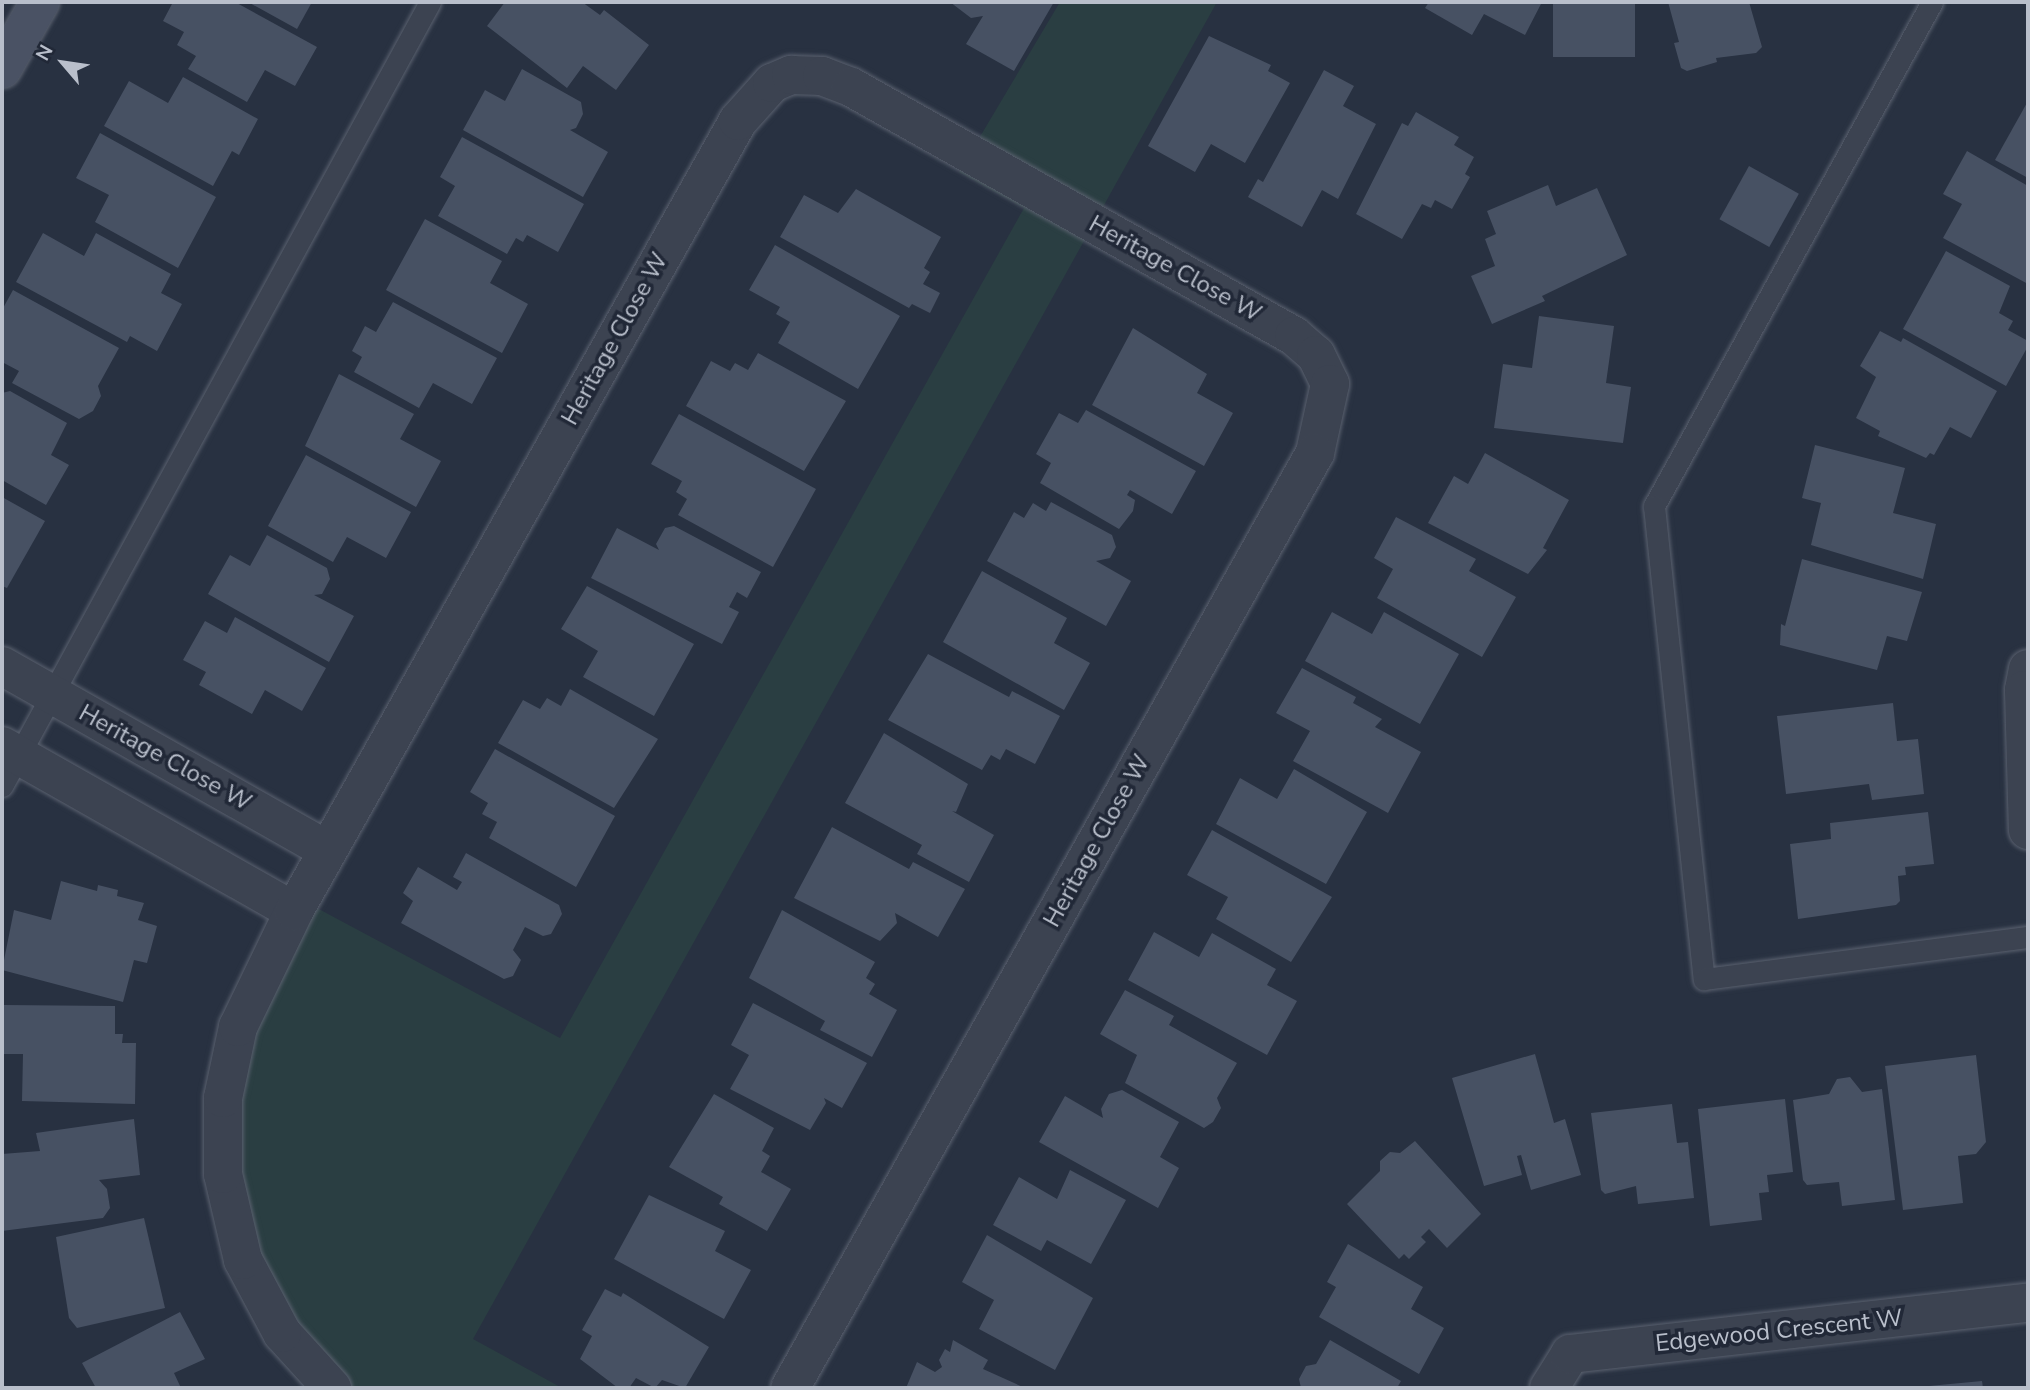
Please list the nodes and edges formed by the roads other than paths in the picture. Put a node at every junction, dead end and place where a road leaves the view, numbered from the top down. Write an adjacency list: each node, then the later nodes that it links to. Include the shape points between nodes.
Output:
1 (40, 2): 4 (street)
2 (430, 2): 7 (lane)
3 (1933, 2): 12 (lane, via 1654,506 1704,979)
4 (2, 69)
5 (2, 666): 7 (street, Heritage Close W)
6 (2028, 669): 9 (street, via 2024,715)
7 (51, 694): 8 (lane); 10 (street, Heritage Close W)
8 (7, 762): 11 (street)
9 (2028, 830)
10 (327, 850): 11 (street, Heritage Close W); 15 (street, Heritage Close W, via 738,121 772,83 792,75 822,76 851,87 1294,336 1316,355 1330,384 1315,453)
11 (294, 911): 14 (street, Heritage Close W, via 238,1027 223,1098 223,1174 243,1260 282,1333)
12 (2028, 937)
13 (2028, 1303): 16 (street, Edgewood Crescent W, via 1570,1354)
14 (332, 1388)
15 (790, 1388)
16 (1549, 1388)

